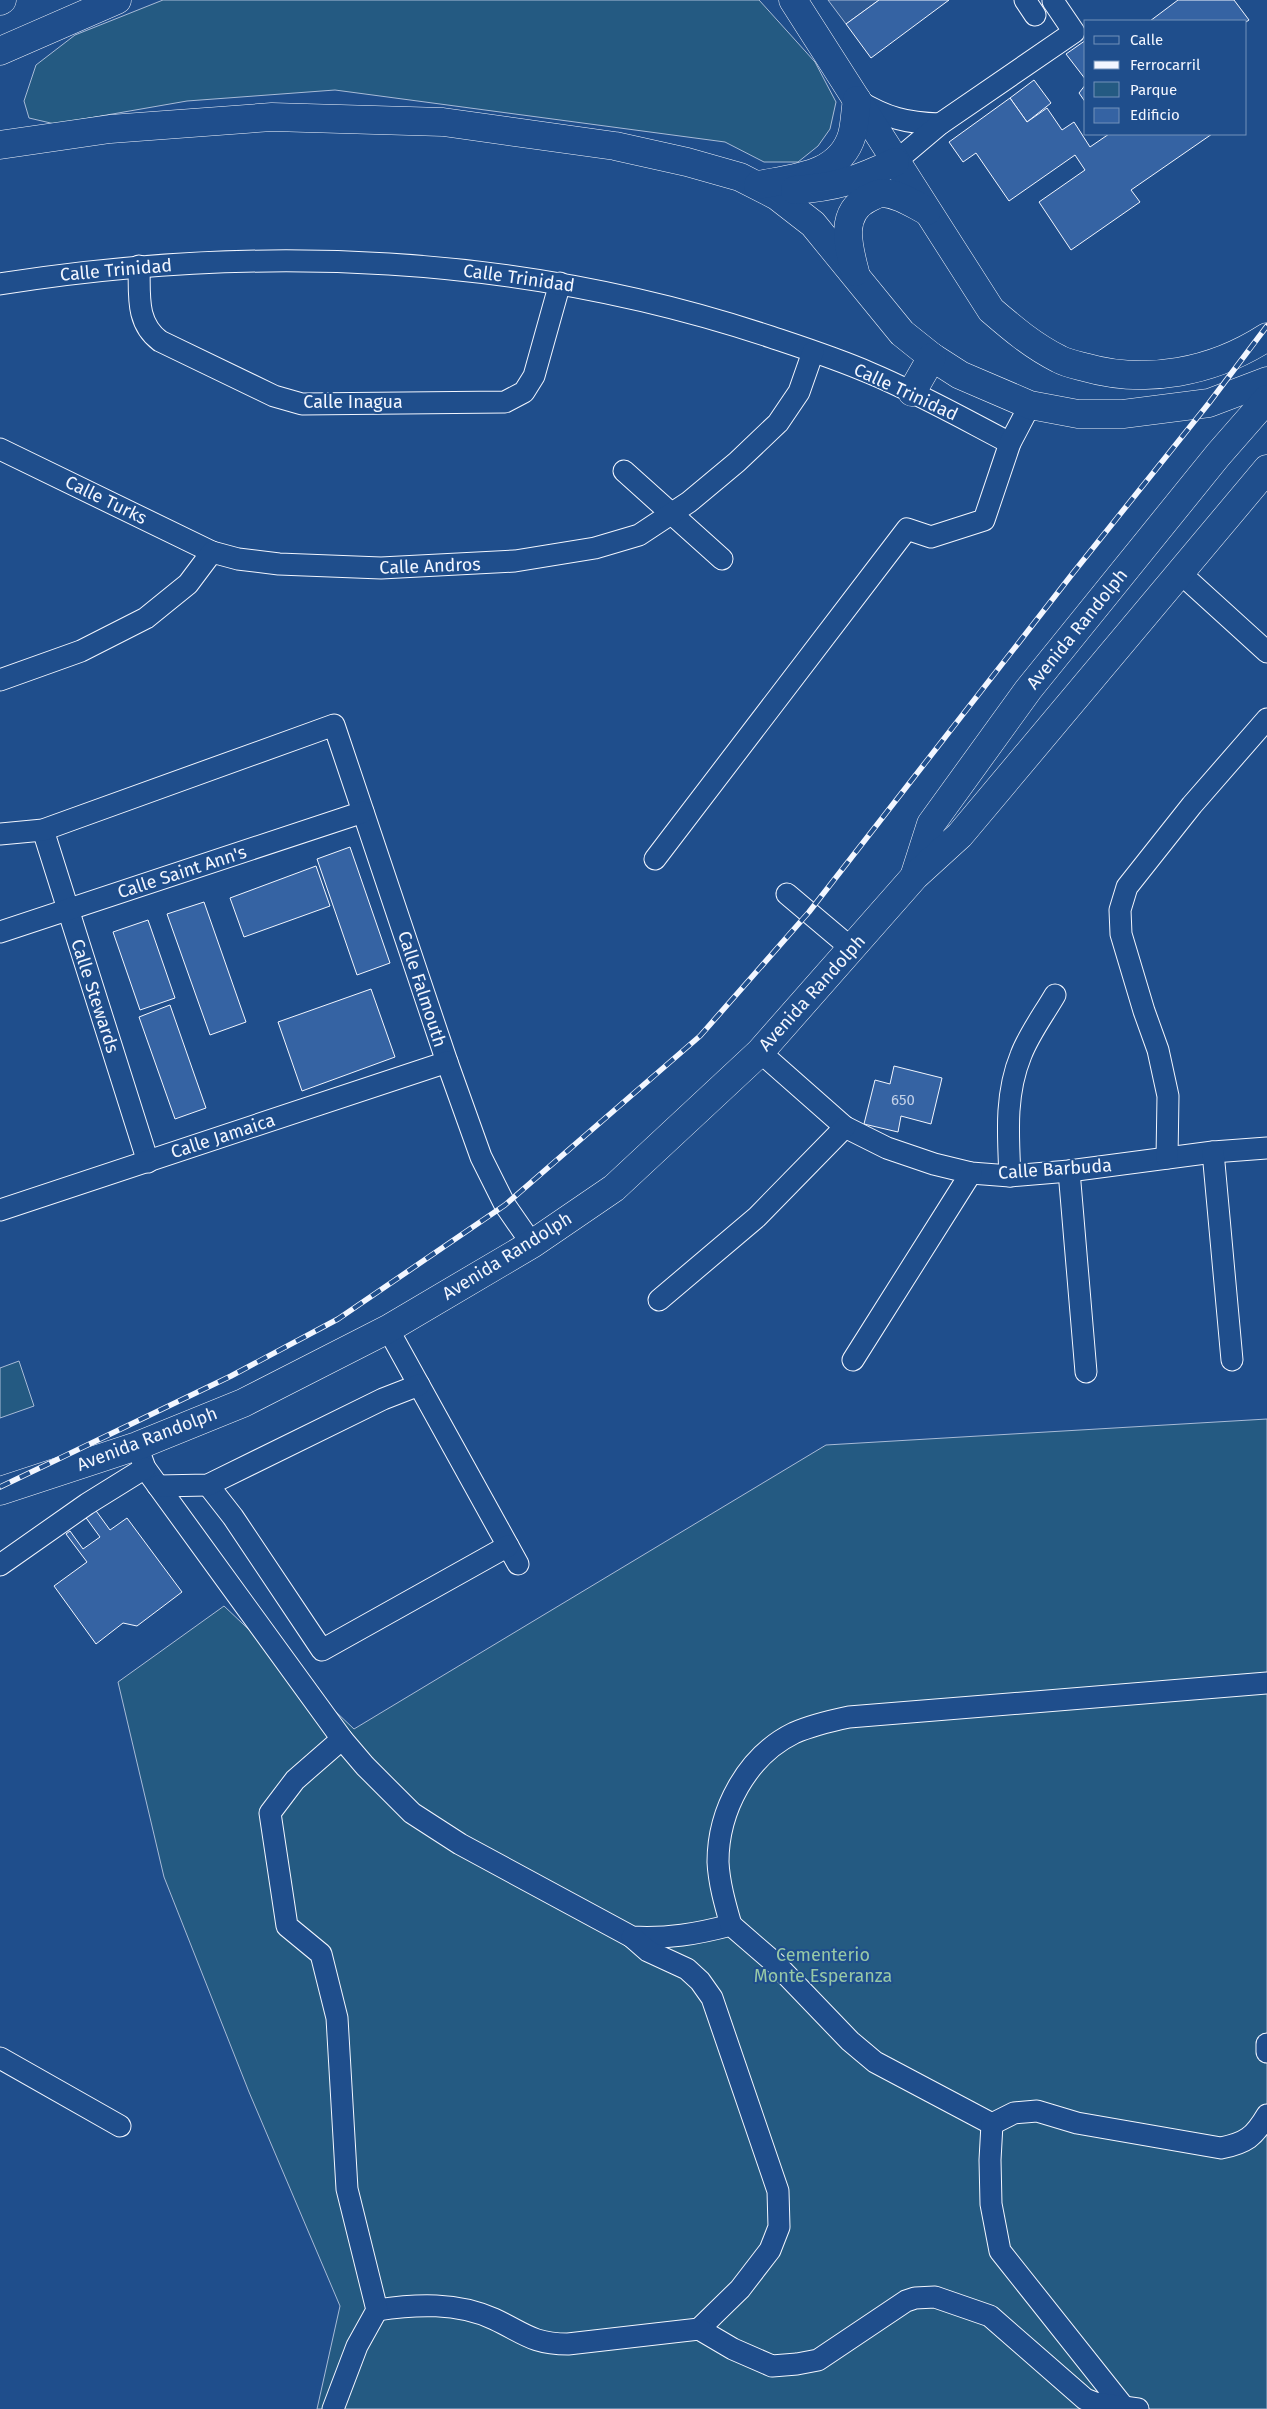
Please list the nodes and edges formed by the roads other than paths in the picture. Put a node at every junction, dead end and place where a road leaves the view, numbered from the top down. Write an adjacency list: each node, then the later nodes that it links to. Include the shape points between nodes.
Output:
1 (117, 0): 4 (main road)
2 (793, 0): 5 (main road)
3 (1054, 1): 6 (street, via 1074,32)
4 (0, 51)
5 (856, 100): 6 (street, via 882,115 910,123); 8 (main road); 9 (main road, via 852,136 839,158 818,173)
6 (940, 124): 8 (street)
7 (0, 146): 9 (main road, via 110,129 272,117 443,122 615,146 687,162 740,177)
8 (895, 162): 9 (main road, via 863,178 829,188 793,190); 10 (main road)
9 (758, 186): 12 (main road, via 777,196 813,224)
10 (927, 211): 12 (main road, via 881,192 862,202 848,223 848,247); 15 (main road, via 991,310 1023,339 1061,360 1108,374 1143,377 1176,374 1249,349)
11 (139, 266): 13 (street, Calle Trinidad, via 331,260 433,266); 13 (street, Calle Inagua, via 140,310 148,329 160,341 274,396 302,404 322,405 505,402 524,392 534,376); 14 (street, Calle Trinidad)
12 (856, 276): 17 (main road, via 902,333)
13 (560, 283): 16 (street, Calle Trinidad, via 727,322)
14 (0, 284)
15 (1267, 337)
16 (813, 352): 19 (street, Calle Trinidad); 26 (street, Calle Andros, via 799,392 778,423 737,462)
17 (932, 357): 19 (main road); 21 (main road, via 960,374)
18 (1267, 382): 21 (main road, via 1209,403 1123,414 1078,414)
19 (912, 392): 22 (street, Calle Trinidad)
20 (1267, 400): 37 (main road, Avenida Randolph, via 1218,455 1028,690 931,824)
21 (1030, 405): 22 (street)
22 (1010, 443): 36 (street, via 984,520 931,537 907,529)
23 (0, 449): 27 (street, Calle Turks)
24 (1267, 469): 29 (main road, Avenida Randolph)
25 (624, 471): 26 (street)
26 (672, 513): 27 (street, Calle Andros, via 639,535 595,548 489,563 330,568 254,561); 28 (street)
27 (212, 552): 31 (street, via 188,584 146,618 81,651)
28 (722, 559)
29 (1179, 572): 30 (street); 37 (main road, Avenida Randolph, via 960,835)
30 (1267, 652)
31 (0, 680)
32 (1267, 719): 48 (street, via 1192,805 1127,888 1120,910 1121,934 1158,1050 1168,1096)
33 (363, 812): 34 (street, Calle Falmouth, via 334,725); 39 (street, Calle Saint Ann's); 44 (street, Calle Falmouth)
34 (42, 830): 35 (street); 39 (street, Calle Stewards)
35 (0, 834)
36 (655, 859)
37 (915, 876): 41 (main road, Avenida Randolph)
38 (787, 894): 41 (street)
39 (68, 910): 40 (street, Calle Saint Ann's); 49 (street, Calle Stewards)
40 (0, 932)
41 (851, 948): 43 (main road, Avenida Randolph)
42 (1056, 995): 52 (street, via 1021,1054 1012,1085 1008,1114)
43 (760, 1052): 45 (street, Calle Barbuda); 54 (main road, Avenida Randolph, via 614,1188)
44 (446, 1062): 49 (street, Calle Jamaica); 54 (street, Calle Falmouth, via 481,1157 505,1205)
45 (845, 1127): 51 (street, Calle Barbuda, via 887,1148); 55 (street, via 757,1217)
46 (1267, 1148): 47 (street, Calle Barbuda)
47 (1213, 1152): 48 (street, Calle Barbuda); 58 (street)
48 (1167, 1158): 50 (street, Calle Barbuda)
49 (148, 1162): 53 (street, Calle Jamaica)
50 (1069, 1171): 52 (street, Calle Barbuda); 59 (street)
51 (971, 1173): 52 (street, Calle Barbuda); 57 (street)
52 (1010, 1176)
53 (0, 1210)
54 (532, 1244): 56 (main road, Avenida Randolph)
55 (659, 1300)
56 (388, 1329): 60 (street); 61 (main road, Avenida Randolph)
57 (853, 1360)
58 (1232, 1360)
59 (1086, 1372)
60 (419, 1385): 62 (street, via 383,1399); 65 (street)
61 (141, 1457): 63 (street); 64 (main road, Avenida Randolph); 67 (street, via 87,1504)
62 (208, 1484): 63 (street); 65 (street, via 322,1650)
63 (158, 1486): 69 (street)
64 (0, 1491)
65 (508, 1546): 66 (street)
66 (518, 1564)
67 (0, 1565)
68 (1267, 1683): 70 (street, via 849,1717 820,1722 793,1734 766,1752 746,1774 731,1799 722,1829 718,1861)
69 (342, 1739): 71 (street, via 412,1813 460,1844); 78 (street, via 295,1780 270,1813 287,1926 321,1954 338,2018 347,2189)
70 (731, 1925): 71 (street, via 696,1935 660,1939); 76 (street, via 776,1964 850,2041 875,2062)
71 (632, 1937): 79 (street, via 648,1951 687,1969 712,1998 778,2191 779,2227 770,2250 740,2289)
72 (1267, 2044): 73 (street)
73 (1267, 2052)
74 (0, 2058): 77 (street)
75 (1267, 2115): 76 (street, via 1258,2130 1243,2143 1221,2148 1077,2123 1037,2111 1014,2113)
76 (992, 2124): 80 (street, via 991,2204 1000,2251)
77 (120, 2126)
78 (377, 2310): 79 (street, via 408,2305 458,2307 493,2318 523,2335 550,2344); 81 (street, via 357,2346)
79 (699, 2329): 80 (street, via 772,2366 797,2364 818,2360 906,2301 935,2297 990,2316 1085,2399)
80 (1130, 2408)
81 (333, 2409)

